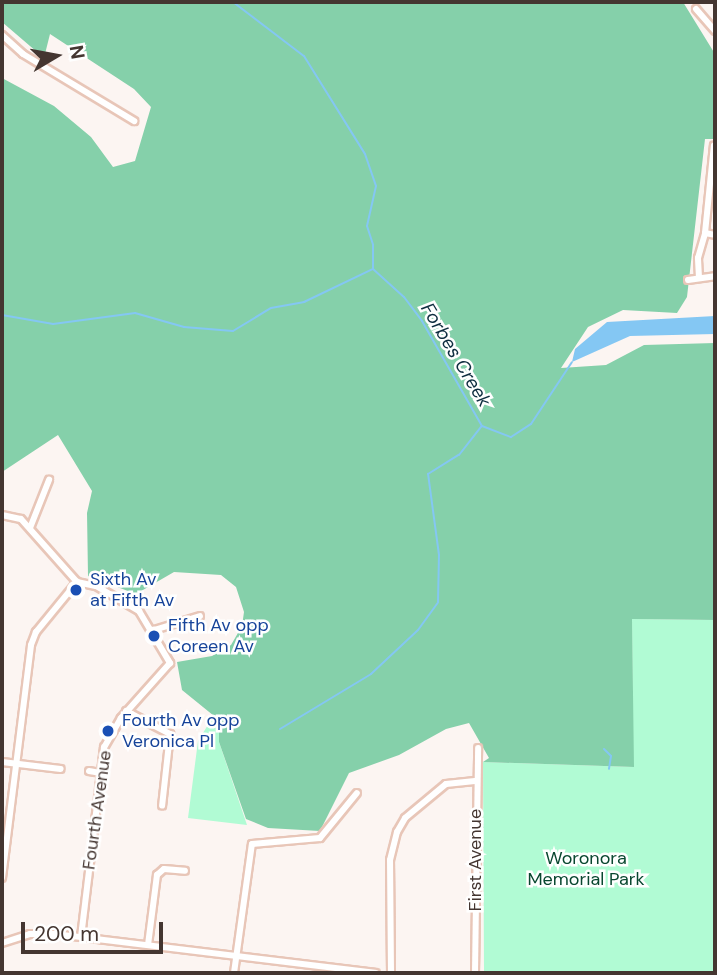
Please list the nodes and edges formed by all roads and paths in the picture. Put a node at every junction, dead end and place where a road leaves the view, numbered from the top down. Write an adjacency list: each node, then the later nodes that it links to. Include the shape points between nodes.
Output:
1 (696, 9): 2 (street)
2 (714, 26)
3 (2, 35): 4 (street, via 23,54)
4 (134, 121)
5 (714, 145): 6 (street)
6 (715, 162): 7 (street)
7 (705, 233): 8 (street); 10 (street)
8 (715, 235)
9 (715, 276): 10 (street)
10 (699, 278): 11 (street)
11 (688, 280)
12 (48, 480): 14 (street)
13 (2, 515): 14 (street, via 16,516)
14 (30, 528): 15 (street)
15 (77, 582): 17 (street, via 96,586 135,608); 21 (street, via 33,638)
16 (200, 617): 17 (street)
17 (154, 630): 18 (street, Fourth Avenue, via 170,666)
18 (126, 711): 24 (street, Fourth Avenue, via 108,737); 27 (street, via 170,734)
19 (475, 751): 25 (street, First Avenue)
20 (2, 762): 21 (street)
21 (16, 763): 22 (street); 29 (street)
22 (61, 769)
23 (89, 771): 24 (street)
24 (100, 773): 30 (street, Fourth Avenue)
25 (475, 781): 36 (street, via 446,784 405,818 397,832 390,860); 37 (street, First Avenue)
26 (357, 793): 33 (street, via 320,838 252,844)
27 (162, 806)
28 (185, 870): 32 (street, via 164,869 156,875)
29 (2, 878)
30 (81, 936): 31 (street, via 41,933); 32 (street)
31 (2, 943)
32 (148, 945): 33 (street)
33 (236, 956): 34 (street); 35 (street)
34 (234, 973)
35 (376, 973)
36 (391, 973)
37 (475, 973)

